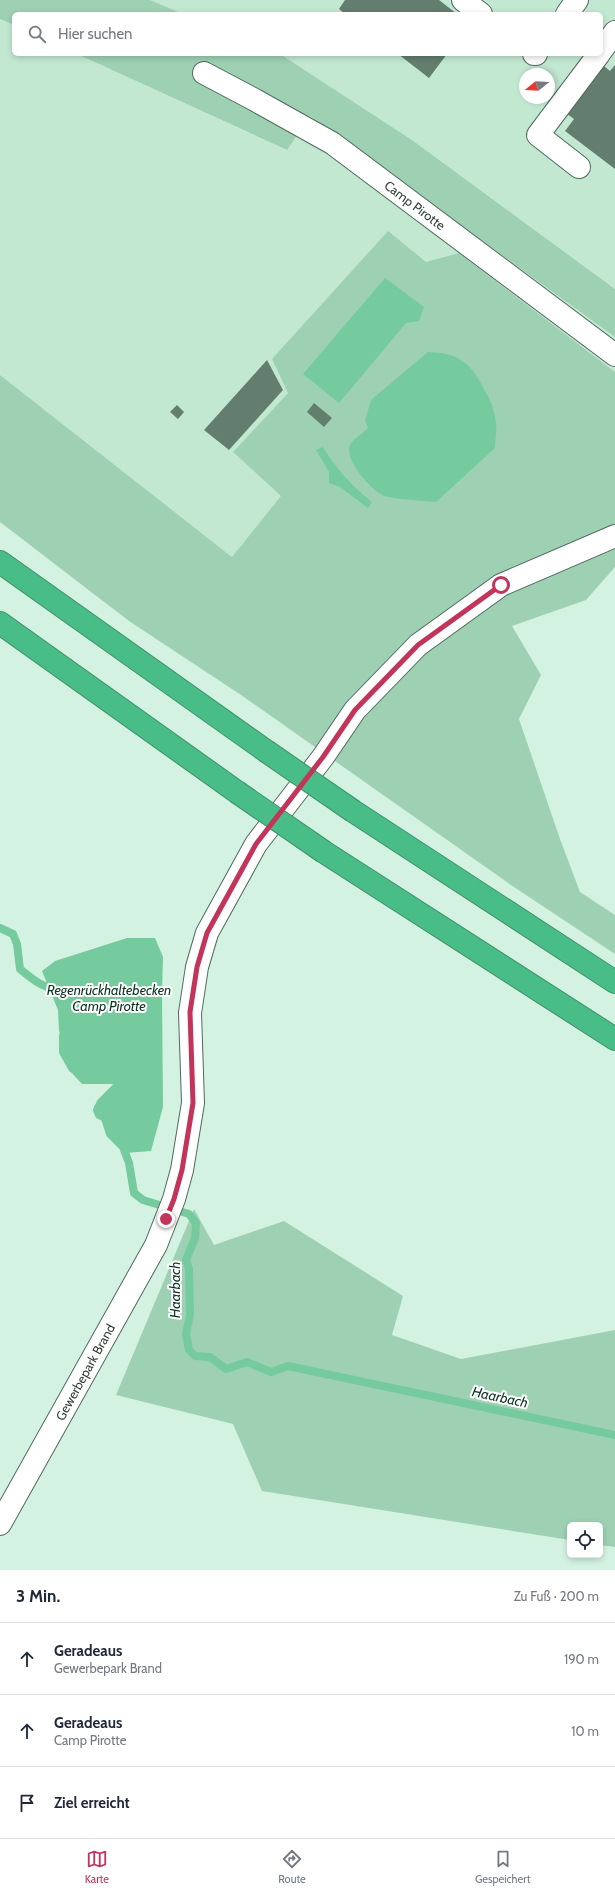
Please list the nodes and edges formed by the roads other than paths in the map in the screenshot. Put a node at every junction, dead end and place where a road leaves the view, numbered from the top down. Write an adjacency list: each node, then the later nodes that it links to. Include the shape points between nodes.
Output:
1 (463, 0): 3 (street)
2 (577, 0): 4 (street)
3 (478, 12)
4 (568, 12)
5 (615, 32): 6 (street)
6 (603, 48)
7 (597, 56): 9 (street, via 538,135)
8 (204, 73): 10 (street, Camp Pirotte, via 332,143)
9 (579, 167)
10 (615, 355)
11 (615, 536): 16 (street, Gewerbepark Brand, via 501,585 418,645 355,710 323,757 256,844 207,933 197,967 190,1012 193,1103 182,1170 174,1199 156,1245)
12 (0, 562): 14 (highway, bridge, via 353,811)
13 (0, 623): 15 (highway, bridge, via 324,852)
14 (615, 982)
15 (615, 1039)
16 (0, 1524)

